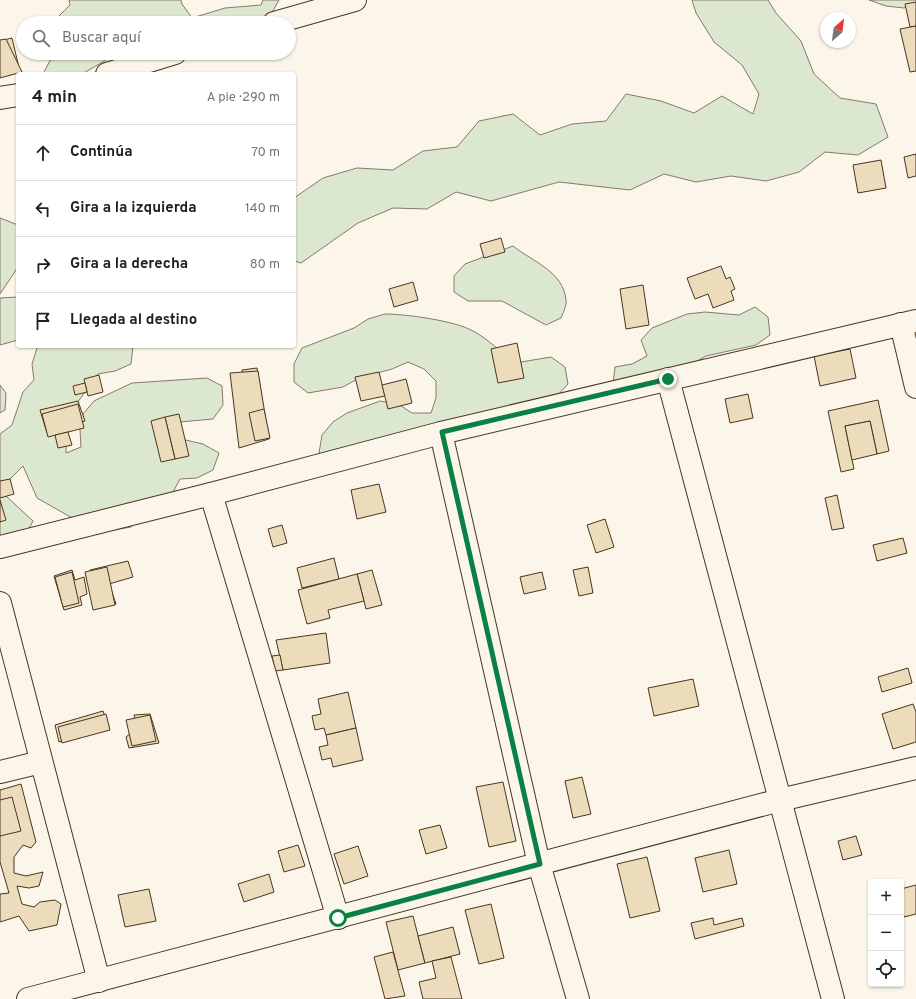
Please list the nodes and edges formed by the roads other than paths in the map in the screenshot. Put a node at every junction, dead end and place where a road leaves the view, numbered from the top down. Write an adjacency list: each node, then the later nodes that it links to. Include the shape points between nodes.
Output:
1 (355, 0): 2 (street)
2 (296, 17)
3 (152, 60): 4 (street)
4 (113, 72)
5 (16, 95): 6 (street)
6 (0, 98)
7 (908, 322): 8 (street); 9 (street)
8 (668, 379): 10 (street); 17 (street)
9 (916, 387)
10 (442, 432): 11 (street); 18 (street)
11 (210, 494): 12 (street); 19 (street)
12 (0, 547)
13 (0, 603): 14 (street)
14 (41, 762): 16 (street); 20 (street)
15 (916, 768): 17 (street)
16 (0, 772)
17 (780, 800): 18 (street); 23 (street)
18 (540, 864): 19 (street); 22 (street)
19 (338, 918): 20 (street)
20 (99, 981): 21 (street)
21 (28, 999)
22 (578, 999)
23 (833, 999)

